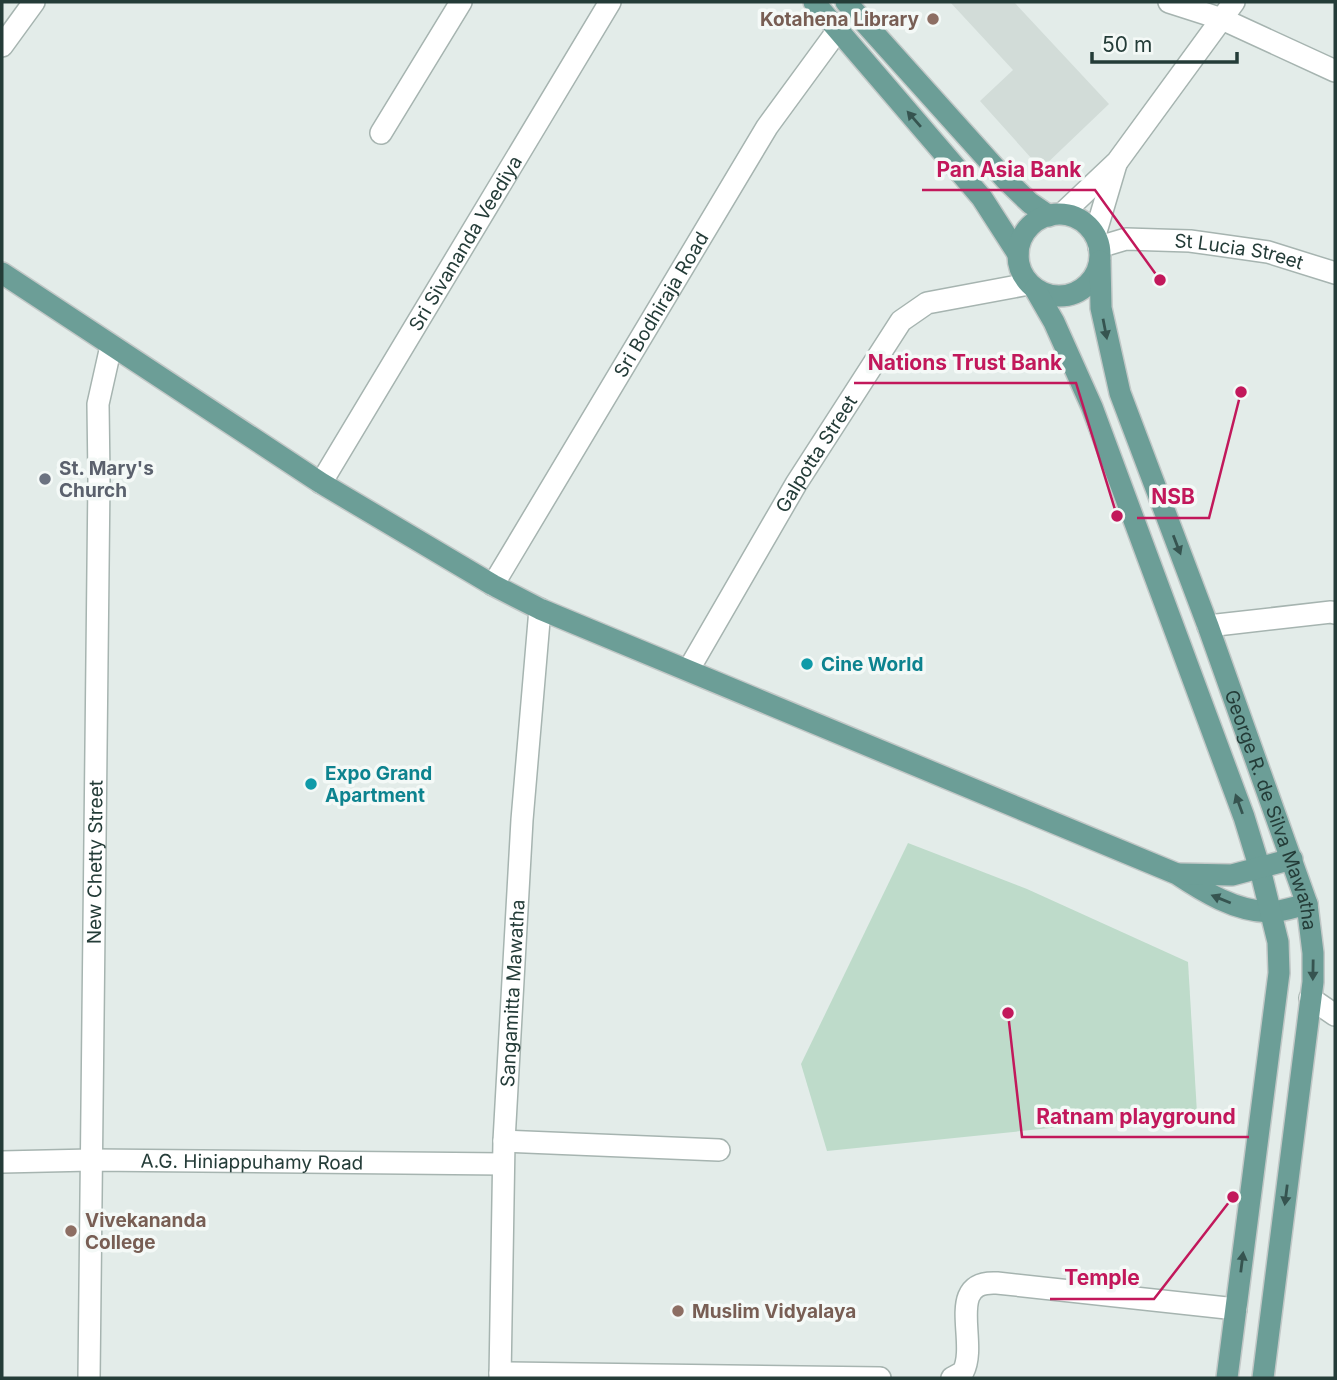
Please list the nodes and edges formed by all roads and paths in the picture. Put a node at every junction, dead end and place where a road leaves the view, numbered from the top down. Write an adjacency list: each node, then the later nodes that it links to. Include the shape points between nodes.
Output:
1 (34, 2): 9 (street)
2 (461, 2): 11 (street)
3 (610, 2): 20 (street, Sri Sivananda Veediya)
4 (814, 2): 8 (main road)
5 (846, 2): 13 (main road, via 1006,180 1030,202)
6 (1169, 2): 7 (street)
7 (1228, 10): 10 (street); 12 (street)
8 (838, 30): 15 (main road, one-way to 8, via 982,198); 21 (street, Sri Bodhiraja Road, via 767,127)
9 (2, 46)
10 (1335, 71)
11 (381, 133)
12 (1117, 162): 13 (street); 14 (street)
13 (1055, 215): 14 (main road, via 1086,224); 15 (main road, via 1027,230)
14 (1098, 248): 17 (street, St Lucia Street, via 1126,239 1190,241 1268,252); 18 (main road, via 1096,275 1076,293 1048,295); 24 (main road, George R. de Silva Mawatha, one-way to 24, via 1101,307 1120,393)
15 (1018, 254): 18 (main road, via 1023,275)
16 (2, 273): 19 (main road)
17 (1335, 273)
18 (1032, 286): 25 (street, Galpotta Street, via 927,303 901,321 796,484); 27 (main road, George R. de Silva Mawatha, one-way to 18, via 1092,407 1054,322)
19 (111, 346): 20 (main road); 34 (street, New Chetty Street, via 98,404)
20 (321, 482): 21 (main road)
21 (494, 585): 22 (main road)
22 (540, 609): 25 (main road); 32 (street, Sangamitta Mawatha, via 522,820)
23 (1335, 613): 24 (street)
24 (1208, 626): 26 (main road, George R. de Silva Mawatha)
25 (689, 669): 28 (main road)
26 (1292, 859): 27 (main road); 29 (main road, George R. de Silva Mawatha)
27 (1260, 869): 28 (main road, via 1232,875); 30 (main road, George R. de Silva Mawatha)
28 (1177, 874): 30 (main road, one-way to 28, via 1242,908)
29 (1307, 904): 30 (main road); 31 (main road, George R. de Silva Mawatha, one-way to 31)
30 (1271, 912): 37 (main road, George R. de Silva Mawatha, one-way to 30, via 1279,973)
31 (1326, 1005): 43 (main road, George R. de Silva Mawatha, one-way to 43)
32 (504, 1141): 33 (street); 36 (street, Sangamitta Mawatha)
33 (719, 1150)
34 (91, 1160): 35 (street, A.G. Hiniappuhamy Road); 36 (street, A.G. Hiniappuhamy Road); 39 (street, New Chetty Street)
35 (2, 1162)
36 (503, 1164): 38 (street, Sangamitta Mawatha)
37 (1236, 1309): 41 (street, via 983,1283 967,1296 968,1360 963,1373); 42 (main road, George R. de Silva Mawatha)
38 (500, 1376): 40 (street)
39 (89, 1378)
40 (880, 1378)
41 (953, 1378)
42 (1227, 1378)
43 (1263, 1378)

